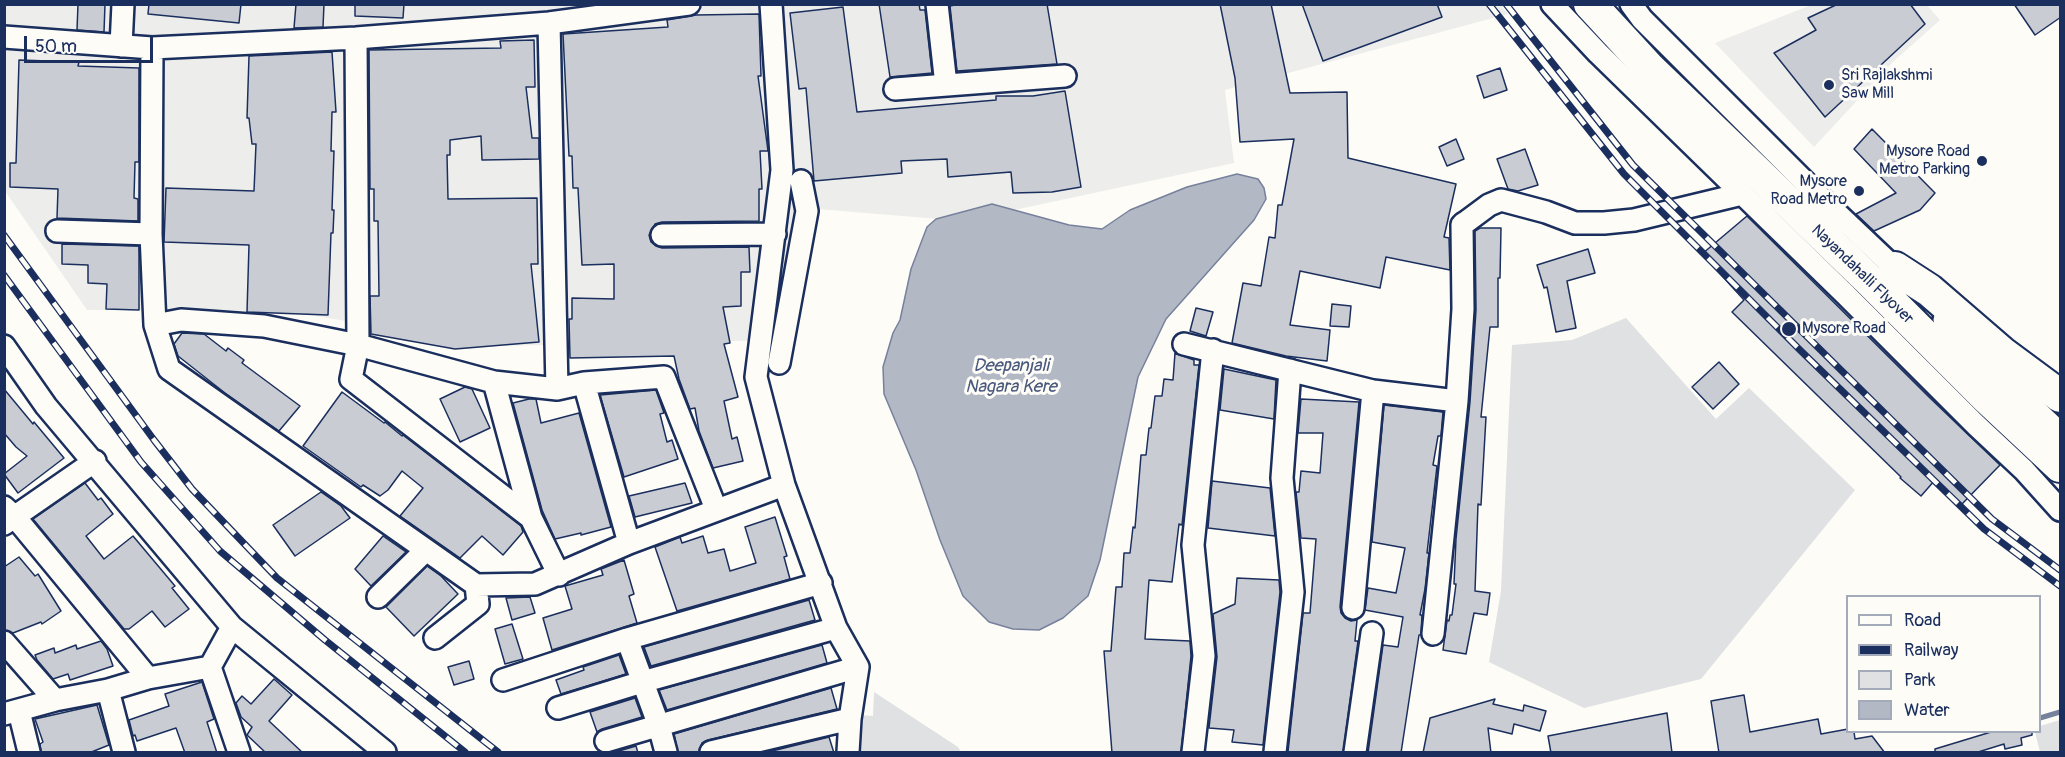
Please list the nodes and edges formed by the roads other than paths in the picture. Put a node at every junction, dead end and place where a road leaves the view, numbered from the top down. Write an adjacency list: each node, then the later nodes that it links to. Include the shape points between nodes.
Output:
1 (123, 4): 12 (street)
2 (689, 4): 9 (street)
3 (771, 4): 21 (street, via 782,170)
4 (937, 4): 15 (street)
5 (1552, 4): 18 (street)
6 (1590, 4): 40 (highway, Nayandahalli Flyover, via 1650,69)
7 (1616, 4): 38 (highway, Nayandahalli Flyover, via 1745,138)
8 (1631, 4): 23 (street)
9 (549, 23): 11 (street); 33 (street)
10 (4, 37): 12 (street)
11 (356, 38): 13 (street); 26 (street)
12 (120, 46): 13 (street)
13 (152, 48): 20 (street)
14 (1065, 76): 15 (street)
15 (946, 85): 16 (street)
16 (895, 89)
17 (801, 181): 29 (street, via 807,211)
18 (1742, 194): 36 (street, via 1634,220 1604,223 1575,223 1502,200 1489,204 1463,224); 43 (street)
19 (57, 231): 20 (street)
20 (151, 234): 24 (street)
21 (775, 234): 22 (street); 41 (street, via 756,377)
22 (662, 236)
23 (1895, 268): 35 (highway, via 1929,290 2002,353); 37 (street, via 1979,357)
24 (155, 325): 26 (street, via 181,320 264,326); 47 (street, via 169,369)
25 (1184, 344): 28 (street)
26 (358, 345): 31 (street); 45 (street, via 351,379)
27 (4, 346): 39 (street, via 46,406)
28 (1213, 350): 30 (street); 79 (street, via 1193,544 1204,656)
29 (779, 363)
30 (1290, 370): 34 (street); 80 (street, via 1282,478 1293,592)
31 (494, 382): 33 (street); 45 (street)
32 (584, 383): 33 (street); 42 (street, via 664,377); 46 (street)
33 (557, 389)
34 (1373, 391): 36 (street); 52 (street)
35 (2061, 396)
36 (1457, 401): 56 (street)
37 (2061, 433)
38 (2061, 446)
39 (95, 462): 44 (street); 53 (street)
40 (2061, 466)
41 (784, 485): 42 (street); 49 (street)
42 (716, 509): 46 (street)
43 (2061, 510)
44 (8, 516): 62 (street)
45 (531, 519): 48 (street)
46 (629, 543): 48 (street)
47 (426, 550): 50 (street); 51 (street)
48 (559, 575): 50 (street, via 535,584)
49 (821, 583): 54 (street); 58 (street)
50 (476, 585): 57 (street, via 478,604)
51 (378, 597)
52 (1353, 608)
53 (232, 627): 60 (street); 75 (street)
54 (836, 628): 61 (street); 64 (street)
55 (1372, 633): 81 (street)
56 (1433, 634)
57 (435, 638)
58 (627, 639): 63 (street); 64 (street)
59 (4, 642): 66 (street)
60 (210, 667): 62 (street); 72 (street)
61 (858, 667): 69 (street); 70 (street)
62 (148, 678): 65 (street)
63 (503, 680)
64 (642, 682): 67 (street); 70 (street)
65 (108, 690): 66 (street); 74 (street)
66 (55, 700): 68 (street)
67 (558, 708)
68 (12, 713): 73 (street)
69 (850, 719): 77 (street); 78 (street)
70 (659, 726): 71 (street); 76 (street)
71 (606, 741)
72 (239, 752)
73 (29, 753)
74 (124, 753)
75 (385, 753)
76 (666, 753)
77 (711, 753)
78 (848, 753)
79 (1193, 753)
80 (1275, 753)
81 (1355, 753)

